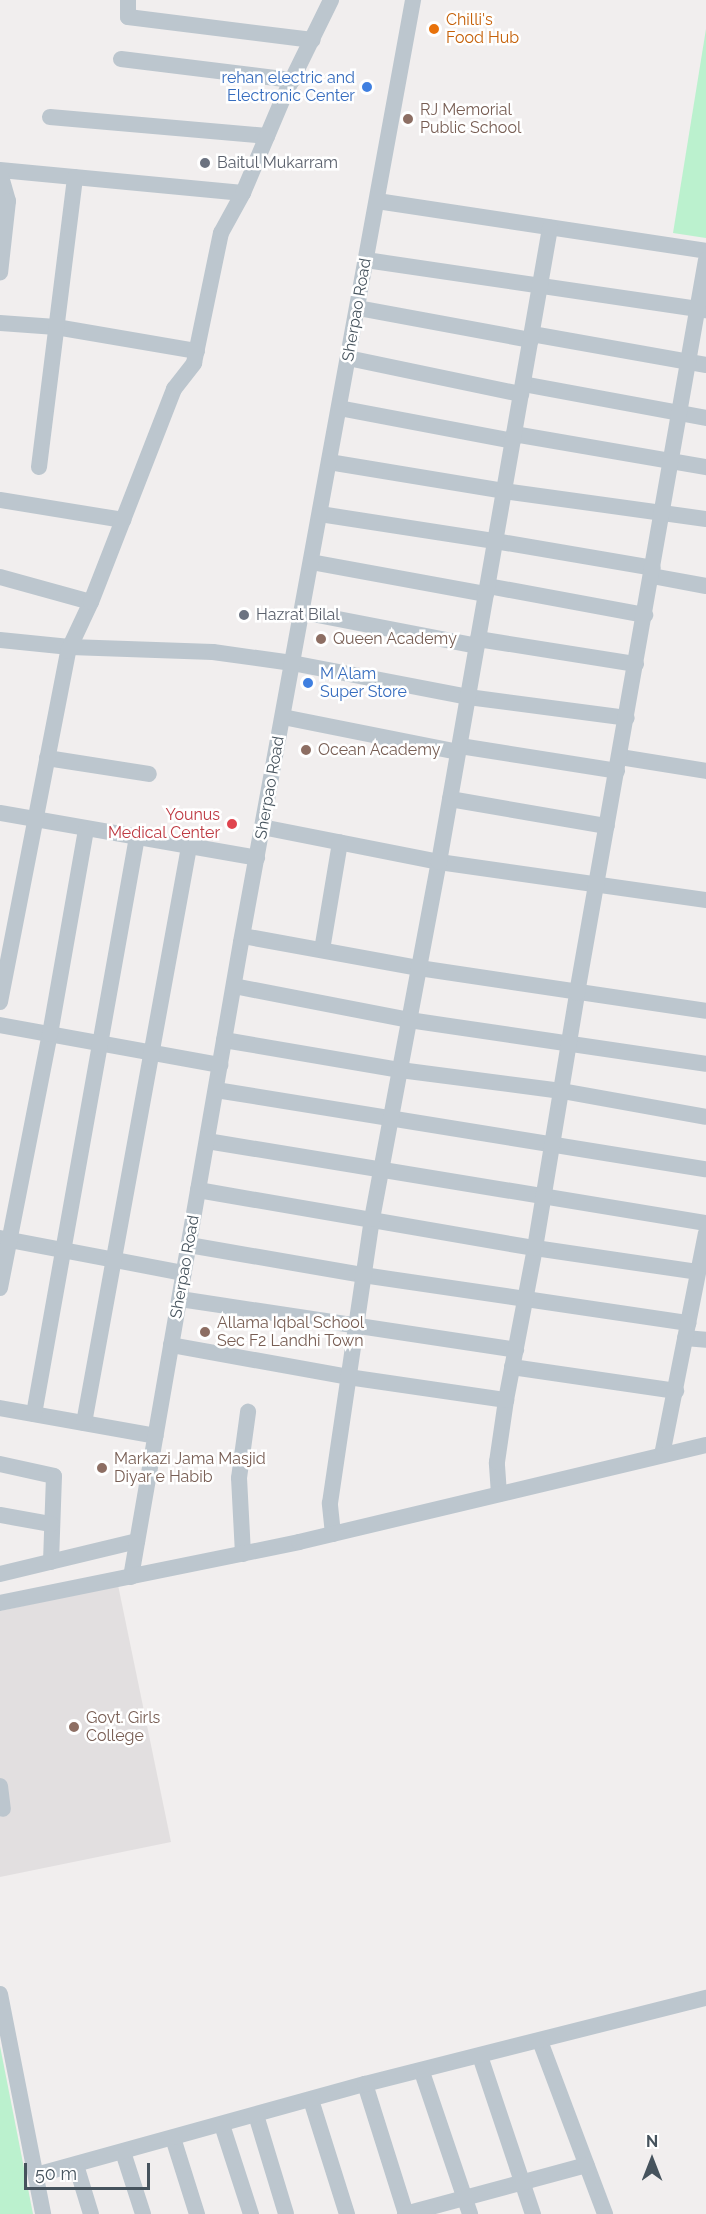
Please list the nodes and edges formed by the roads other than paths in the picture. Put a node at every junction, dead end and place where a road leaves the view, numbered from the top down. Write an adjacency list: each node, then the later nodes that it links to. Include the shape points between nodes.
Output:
1 (128, 0): 4 (street, via 128,17)
2 (331, 0): 4 (street)
3 (413, 0): 12 (street, Sherpao Road)
4 (313, 40): 6 (street)
5 (121, 58): 6 (street)
6 (293, 80): 8 (street)
7 (50, 117): 8 (street)
8 (267, 136): 11 (street)
9 (0, 171): 10 (street); 17 (street, via 8,201)
10 (75, 177): 11 (street); 22 (street)
11 (243, 193): 24 (street, via 221,233)
12 (377, 201): 13 (street); 15 (street, Sherpao Road)
13 (550, 228): 14 (street); 18 (street)
14 (706, 251)
15 (366, 260): 18 (street); 19 (street, Sherpao Road)
16 (706, 260): 20 (street)
17 (0, 273)
18 (540, 286): 20 (street); 23 (street)
19 (358, 308): 23 (street); 25 (street, Sherpao Road)
20 (702, 310): 26 (street)
21 (0, 323): 22 (street)
22 (56, 327): 24 (street); 35 (street)
23 (531, 337): 26 (street); 28 (street)
24 (197, 351): 42 (street, via 194,363 174,388)
25 (348, 358): 28 (street); 29 (street, Sherpao Road)
26 (688, 362): 27 (street); 30 (street)
27 (706, 365)
28 (522, 389): 30 (street); 32 (street)
29 (339, 408): 32 (street); 34 (street, Sherpao Road)
30 (680, 413): 31 (street); 33 (street)
31 (706, 418)
32 (514, 438): 33 (street); 37 (street)
33 (671, 461): 36 (street); 39 (street)
34 (329, 462): 37 (street); 40 (street, Sherpao Road)
35 (39, 466)
36 (706, 467)
37 (504, 491): 39 (street); 43 (street)
38 (0, 500): 42 (street)
39 (663, 512): 41 (street); 45 (street)
40 (320, 514): 43 (street); 44 (street, Sherpao Road)
41 (706, 519)
42 (123, 520): 49 (street)
43 (495, 541): 45 (street); 48 (street)
44 (311, 562): 48 (street); 50 (street, Sherpao Road)
45 (652, 572): 47 (street); 51 (street)
46 (0, 577): 49 (street)
47 (706, 586)
48 (487, 590): 51 (street); 53 (street)
49 (91, 602): 54 (street)
50 (302, 612): 53 (street); 55 (street, Sherpao Road)
51 (645, 615): 56 (street)
52 (0, 639): 54 (street)
53 (478, 642): 56 (street); 57 (street)
54 (70, 647): 55 (street, via 213,652); 61 (street)
55 (292, 663): 57 (street); 58 (street, Sherpao Road)
56 (636, 664): 59 (street)
57 (468, 697): 59 (street); 60 (street)
58 (283, 717): 60 (street); 69 (street, Sherpao Road)
59 (627, 718): 62 (street)
60 (459, 749): 62 (street); 65 (street)
61 (46, 758): 64 (street); 67 (street)
62 (618, 764): 63 (street); 68 (street)
63 (706, 771)
64 (149, 774)
65 (450, 799): 68 (street); 75 (street)
66 (0, 813): 67 (street)
67 (34, 820): 70 (street); 83 (street)
68 (607, 826): 76 (street)
69 (262, 827): 72 (street); 74 (street, Sherpao Road)
70 (86, 829): 71 (street); 87 (street)
71 (137, 837): 73 (street); 89 (street)
72 (340, 842): 75 (street); 79 (street)
73 (189, 847): 74 (street); 91 (street)
74 (257, 858): 78 (street, Sherpao Road)
75 (439, 862): 76 (street); 80 (street)
76 (597, 884): 77 (street); 82 (street)
77 (706, 900)
78 (243, 936): 79 (street); 81 (street, Sherpao Road)
79 (322, 950): 80 (street)
80 (419, 968): 82 (street); 85 (street)
81 (234, 986): 85 (street); 88 (street, Sherpao Road)
82 (577, 993): 84 (street); 90 (street)
83 (0, 1002)
84 (706, 1011)
85 (409, 1020): 90 (street); 94 (street)
86 (0, 1025): 87 (street)
87 (50, 1034): 89 (street); 108 (street)
88 (224, 1040): 93 (street, Sherpao Road); 94 (street)
89 (100, 1043): 91 (street); 111 (street)
90 (569, 1045): 92 (street); 96 (street)
91 (151, 1053): 93 (street); 112 (street)
92 (706, 1064)
93 (220, 1065): 95 (street, Sherpao Road)
94 (400, 1070): 96 (street); 98 (street)
95 (216, 1090): 98 (street); 99 (street, Sherpao Road)
96 (561, 1091): 97 (street); 100 (street)
97 (706, 1117)
98 (391, 1119): 100 (street); 102 (street)
99 (207, 1141): 102 (street); 103 (street, Sherpao Road)
100 (552, 1143): 101 (street); 104 (street)
101 (706, 1169)
102 (381, 1170): 104 (street); 105 (street)
103 (198, 1191): 105 (street); 109 (street, Sherpao Road)
104 (544, 1196): 106 (street); 110 (street)
105 (372, 1219): 110 (street); 115 (street)
106 (706, 1223)
107 (706, 1233): 113 (street)
108 (4, 1239): 111 (street); 116 (street)
109 (189, 1245): 114 (street, Sherpao Road); 115 (street)
110 (535, 1248): 113 (street); 118 (street)
111 (63, 1250): 112 (street); 130 (street)
112 (113, 1260): 114 (street); 131 (street)
113 (697, 1272): 120 (street)
114 (184, 1273): 117 (street, Sherpao Road)
115 (363, 1275): 118 (street); 119 (street)
116 (0, 1288)
117 (180, 1299): 119 (street); 122 (street, Sherpao Road)
118 (526, 1299): 120 (street); 123 (street)
119 (356, 1327): 123 (street); 125 (street)
120 (687, 1331): 121 (street); 126 (street)
121 (706, 1340)
122 (171, 1345): 125 (street); 132 (street, Sherpao Road)
123 (516, 1350): 124 (street)
124 (512, 1367): 126 (street); 127 (street)
125 (348, 1377): 127 (street); 139 (street, via 330,1503)
126 (676, 1391): 134 (street)
127 (506, 1400): 136 (street, via 497,1462)
128 (0, 1408): 130 (street)
129 (248, 1412): 141 (street, via 239,1478)
130 (34, 1414): 131 (street)
131 (84, 1423): 132 (street)
132 (155, 1436): 140 (street, Sherpao Road)
133 (706, 1445): 134 (street)
134 (662, 1455): 136 (street)
135 (0, 1464): 138 (street, via 54,1476)
136 (500, 1494): 139 (street)
137 (0, 1515): 138 (street)
138 (51, 1524): 142 (street)
139 (333, 1534): 141 (street)
140 (137, 1541): 142 (street); 144 (street, Sherpao Road)
141 (243, 1554): 144 (street)
142 (51, 1562): 143 (street)
143 (0, 1574)
144 (131, 1577): 145 (street)
145 (0, 1603)
146 (0, 1786): 147 (street)
147 (3, 1809)
148 (0, 1994): 161 (street)
149 (706, 1998): 150 (street)
150 (540, 2041): 151 (street); 159 (street)
151 (480, 2056): 152 (street); 162 (street)
152 (422, 2072): 153 (street); 163 (street)
153 (365, 2084): 154 (street); 171 (street)
154 (311, 2100): 155 (street); 170 (street)
155 (256, 2115): 156 (street); 169 (street)
156 (222, 2125): 157 (street); 168 (street)
157 (173, 2138): 158 (street); 167 (street)
158 (123, 2152): 160 (street); 166 (street)
159 (587, 2164): 162 (street); 174 (street)
160 (76, 2165): 161 (street); 165 (street)
161 (36, 2175): 164 (street)
162 (522, 2182): 163 (street); 173 (street)
163 (465, 2198): 171 (street); 172 (street)
164 (43, 2214)
165 (91, 2214)
166 (143, 2214)
167 (197, 2214)
168 (251, 2214)
169 (286, 2214)
170 (347, 2214)
171 (406, 2214)
172 (470, 2214)
173 (533, 2214)
174 (604, 2214)

